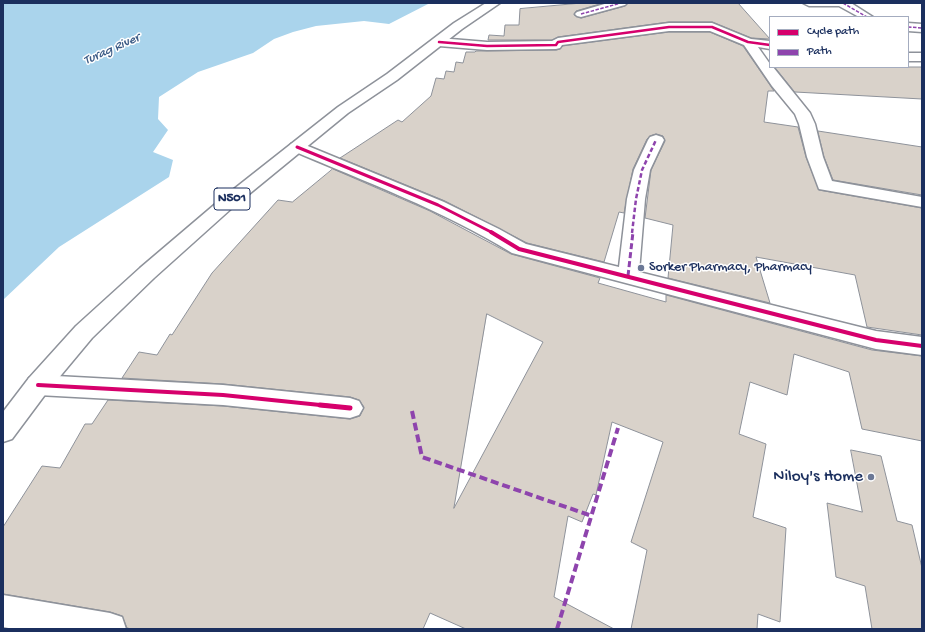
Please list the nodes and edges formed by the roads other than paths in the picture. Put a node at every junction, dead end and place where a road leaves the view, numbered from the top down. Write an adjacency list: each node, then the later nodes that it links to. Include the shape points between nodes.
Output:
1 (494, 3): 10 (main road, N501, via 458,26)
2 (621, 3): 6 (main road)
3 (809, 3): 4 (main road)
4 (836, 3)
5 (843, 3): 7 (main road)
6 (581, 14)
7 (865, 16)
8 (909, 27): 9 (main road)
9 (922, 28)
10 (440, 42): 11 (main road, via 487,46 556,45 558,42 669,27 712,27); 16 (main road, N501, via 343,110)
11 (748, 42): 12 (main road); 17 (main road, via 802,113 825,185)
12 (769, 45)
13 (909, 57): 14 (main road)
14 (922, 57)
15 (656, 140): 18 (main road, via 642,170 636,199)
16 (297, 147): 18 (main road, via 414,194 494,233 519,249); 20 (main road, N501, via 226,204 147,273 84,332)
17 (922, 202)
18 (628, 276): 19 (main road, via 876,340)
19 (922, 346)
20 (38, 385): 21 (main road, via 223,395); 22 (main road, N501)
21 (350, 408)
22 (3, 431)
23 (3, 612): 24 (main road)
24 (110, 629)

